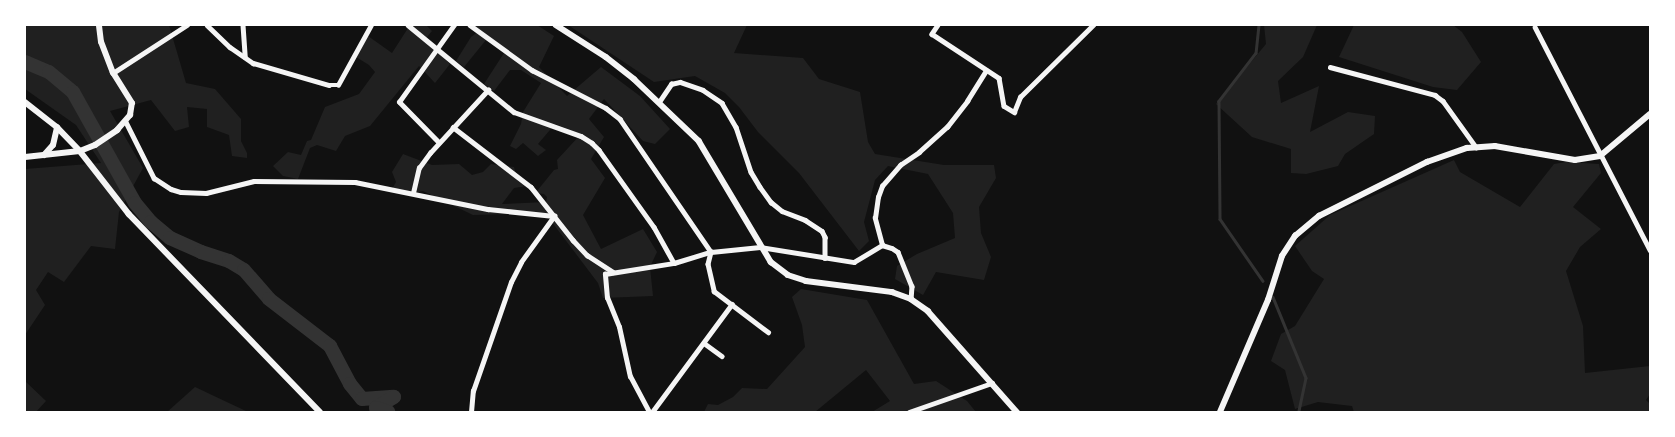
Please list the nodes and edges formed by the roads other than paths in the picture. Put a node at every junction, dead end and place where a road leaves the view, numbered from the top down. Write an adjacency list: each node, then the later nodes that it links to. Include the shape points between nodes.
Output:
1 (99, 25): 17 (main road, via 101,42)
2 (187, 25): 17 (street)
3 (207, 25): 14 (street)
4 (243, 25): 14 (street)
5 (371, 25): 14 (street, via 338,85 253,63)
6 (408, 25): 13 (street)
7 (454, 25): 13 (street)
8 (470, 25): 36 (street, via 532,70 606,108 620,119)
9 (556, 25): 20 (street, via 606,57)
10 (938, 25): 16 (street, via 932,34)
11 (1093, 25): 16 (street, via 1020,97 1014,112 1004,106 999,78)
12 (1535, 27): 29 (street)
13 (437, 47): 18 (street); 25 (street, via 399,102)
14 (245, 57)
15 (1330, 67): 26 (street, via 1435,95 1443,101)
16 (986, 71): 33 (street, via 947,126 900,165 882,186 875,218)
17 (114, 73): 22 (main road, via 132,104)
18 (488, 90): 24 (street); 38 (street, via 514,112 581,136 596,146 654,227)
19 (25, 102): 23 (street)
20 (659, 102): 34 (street, via 699,141); 37 (street, via 671,84 680,82 703,90 722,103 736,127 751,172 760,187 782,211 822,231)
21 (1650, 114): 29 (street)
22 (126, 122): 27 (main road, via 95,145); 31 (street, via 154,178 180,192 206,193 262,181 355,182)
23 (57, 127): 27 (street); 28 (main road, via 53,144)
24 (453, 127): 25 (street); 32 (street, via 531,187)
25 (439, 143): 31 (street, via 420,168)
26 (1476, 147): 29 (street, via 1507,148 1575,160); 51 (street, via 1450,152 1332,208 1295,236 1282,256 1268,300)
27 (80, 151): 28 (main road); 46 (street, via 129,214)
28 (43, 156): 30 (main road)
29 (1600, 156): 35 (street)
30 (25, 157)
31 (413, 193): 32 (street, via 488,208)
32 (554, 216): 39 (street, via 588,255); 47 (street, via 521,262 511,282 473,391)
33 (882, 245): 37 (street, via 854,262); 40 (street, via 898,252 912,286)
34 (760, 247): 36 (street); 37 (street); 40 (street, via 771,262 788,275 806,281 892,292)
35 (1650, 250)
36 (711, 252): 38 (street); 41 (street, via 708,264 714,291)
37 (825, 258)
38 (674, 263): 39 (street)
39 (613, 272): 48 (street, via 605,274 607,298 619,327 630,377)
40 (911, 298): 45 (street, via 928,311)
41 (732, 304): 42 (street); 43 (street)
42 (768, 332)
43 (704, 343): 44 (street); 48 (street)
44 (722, 356)
45 (992, 382): 49 (street); 50 (street)
46 (320, 412)
47 (471, 412)
48 (650, 412)
49 (909, 412)
50 (1017, 412)
51 (1220, 412)

